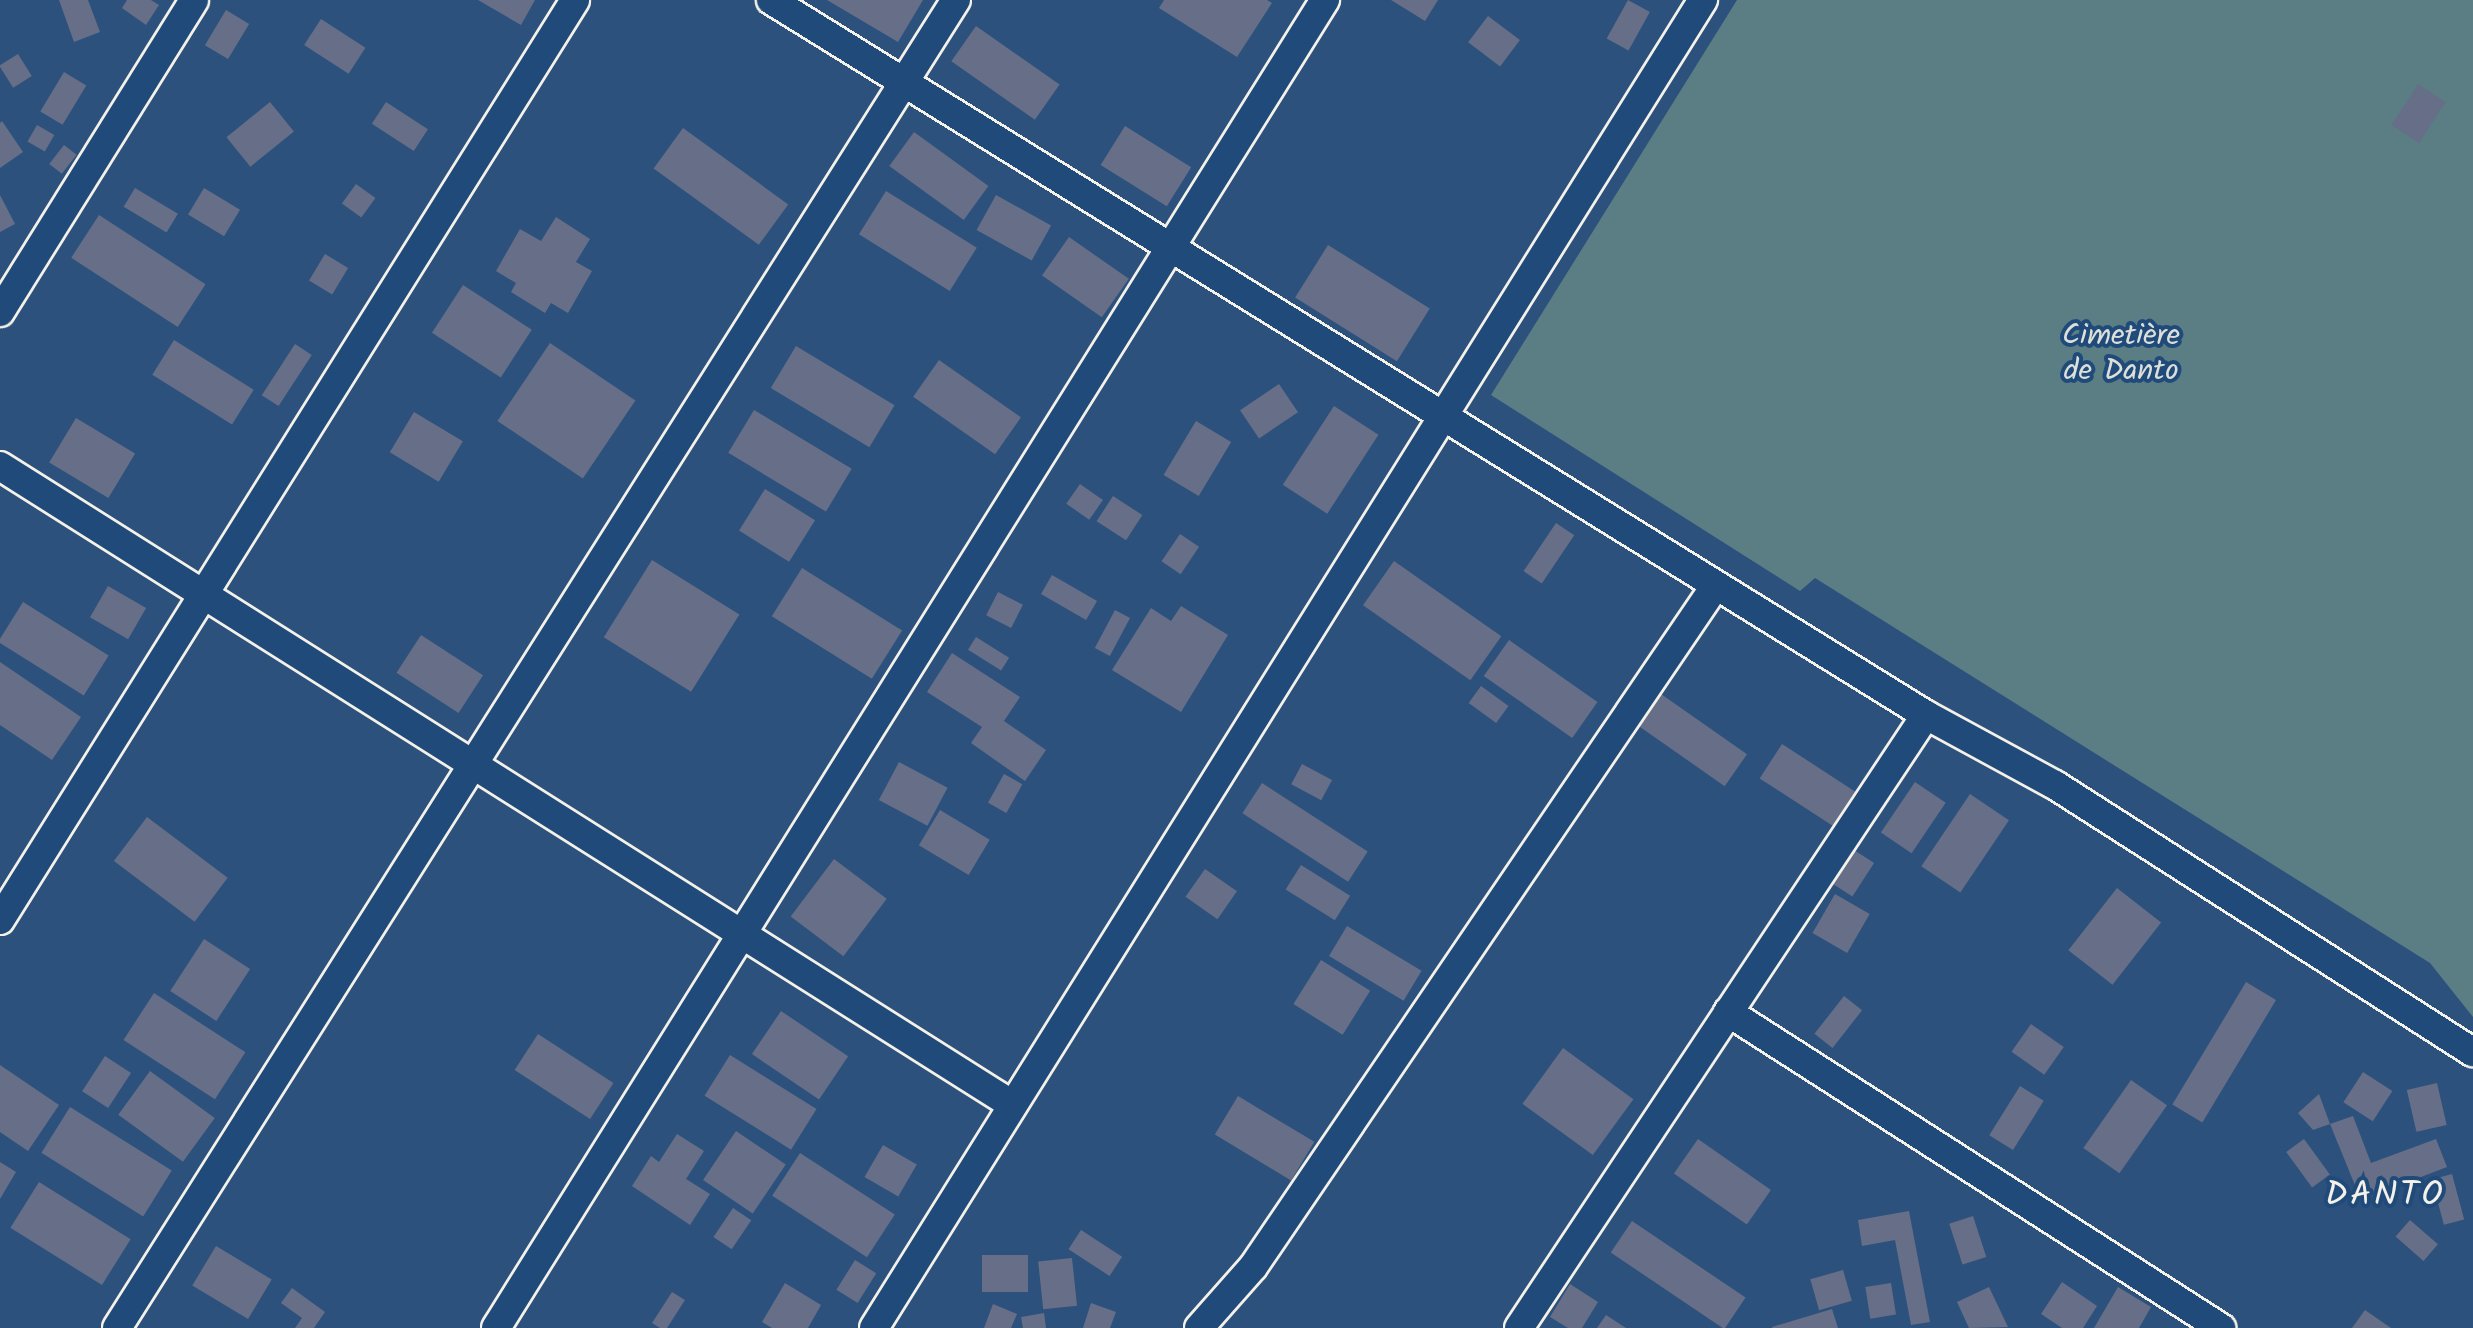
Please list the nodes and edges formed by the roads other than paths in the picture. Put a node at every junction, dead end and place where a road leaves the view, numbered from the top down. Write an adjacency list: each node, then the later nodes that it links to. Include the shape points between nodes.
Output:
1 (194, 0): 9 (street)
2 (576, 0): 13 (street)
3 (770, 0): 7 (street)
4 (956, 0): 7 (street)
5 (1325, 0): 8 (street)
6 (1703, 0): 10 (street)
7 (904, 82): 8 (street); 15 (street)
8 (1171, 246): 10 (street); 17 (street)
9 (0, 312)
10 (1444, 416): 12 (street); 20 (street)
11 (0, 466): 13 (street)
12 (1716, 585): 14 (street); 25 (street, via 1253,1267)
13 (203, 595): 15 (street); 16 (street)
14 (1926, 715): 18 (street); 19 (street, via 2055,785)
15 (473, 764): 17 (street); 23 (street)
16 (0, 920)
17 (742, 934): 20 (street); 24 (street)
18 (1728, 1012): 21 (street); 26 (street)
19 (2473, 1052)
20 (1011, 1104): 22 (street)
21 (2183, 1318): 27 (street)
22 (886, 1324)
23 (117, 1328)
24 (496, 1328)
25 (1199, 1328)
26 (1519, 1328)
27 (2221, 1328)

